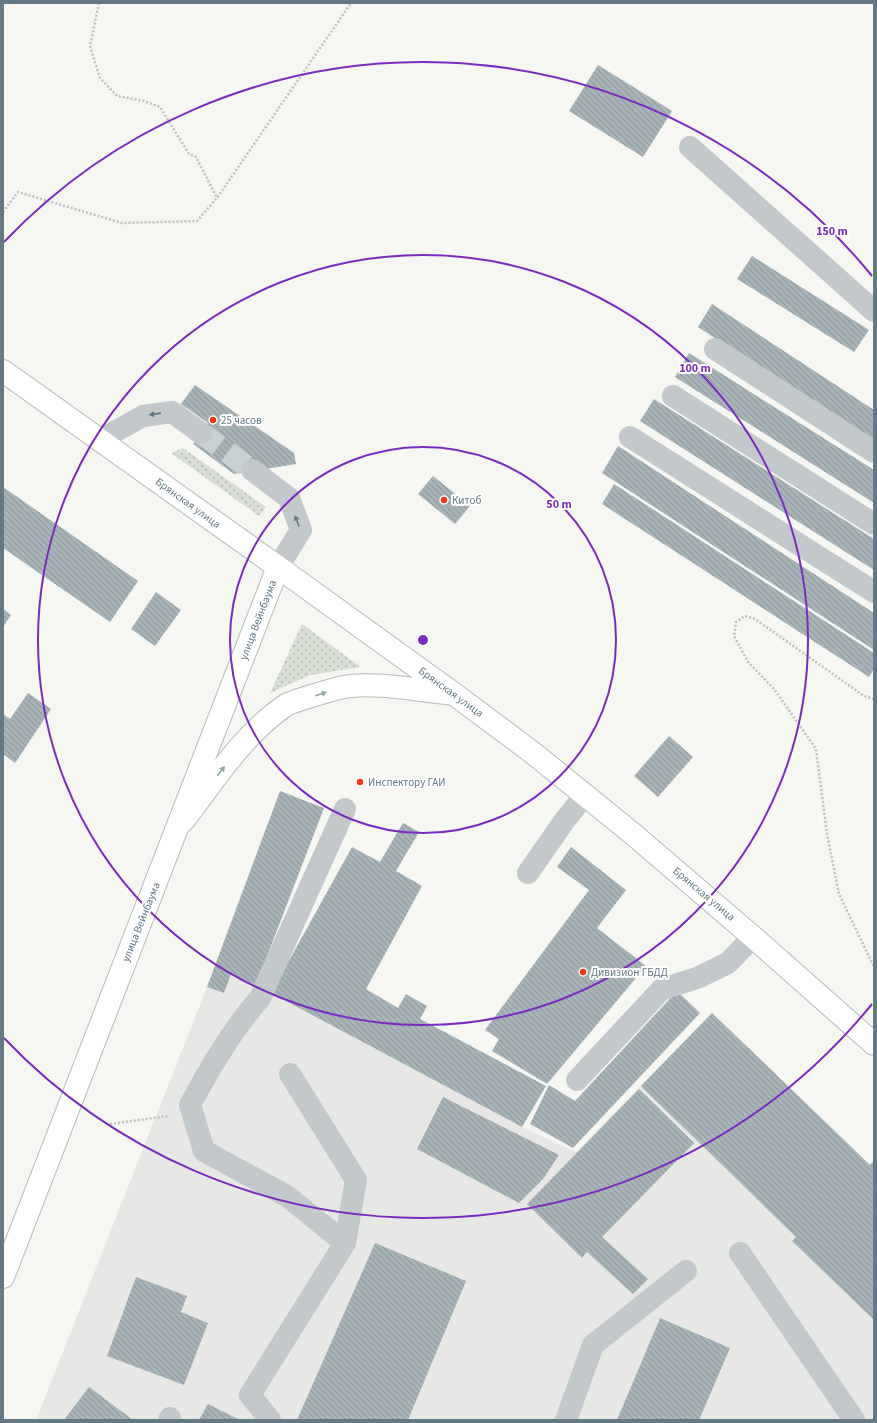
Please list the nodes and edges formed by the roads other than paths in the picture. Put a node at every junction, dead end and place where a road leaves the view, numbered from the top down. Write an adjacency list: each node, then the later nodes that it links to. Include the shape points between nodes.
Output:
1 (690, 147): 2 (street)
2 (874, 311)
3 (715, 350): 9 (street)
4 (3, 371): 8 (main road, Брянская улица)
5 (673, 396): 11 (street)
6 (201, 433): 8 (street, one-way to 8, via 172,412 143,416)
7 (630, 437): 13 (street)
8 (100, 440): 12 (main road, Брянская улица)
9 (874, 452)
10 (252, 470): 12 (street, one-way to 10, via 301,530 289,498)
11 (874, 524)
12 (278, 567): 14 (main road, Брянская улица); 17 (main road, улица Вейнбаума)
13 (874, 592)
14 (454, 694): 15 (main road, Брянская улица); 17 (main road, one-way to 14, via 233,756 257,730 287,704 345,687 379,686)
15 (585, 795): 18 (street); 19 (main road, Брянская улица)
16 (345, 809): 23 (street, via 260,998 244,1016 190,1105 204,1151 287,1196)
17 (180, 824): 26 (main road, улица Вейнбаума)
18 (528, 873)
19 (753, 937): 20 (main road, Брянская улица); 22 (street, via 728,963 696,978 662,989)
20 (874, 1044)
21 (290, 1074): 23 (street, via 356,1180)
22 (577, 1080)
23 (345, 1243): 27 (street, via 250,1395)
24 (740, 1253): 29 (street)
25 (686, 1271): 28 (street, via 593,1345)
26 (3, 1277)
27 (270, 1420)
28 (566, 1420)
29 (854, 1420)

